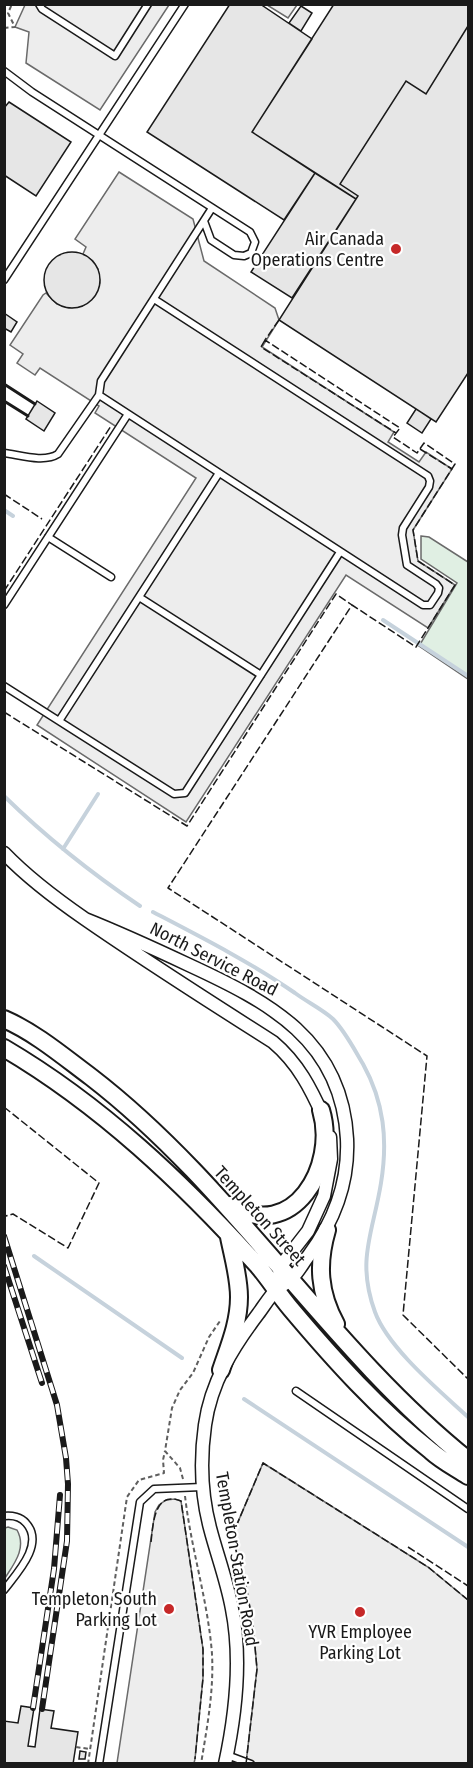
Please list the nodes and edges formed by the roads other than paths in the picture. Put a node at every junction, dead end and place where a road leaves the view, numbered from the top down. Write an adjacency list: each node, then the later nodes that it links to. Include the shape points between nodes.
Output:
1 (39, 4): 2 (lane, via 115,56)
2 (148, 4)
3 (184, 4): 5 (lane)
4 (4, 71): 5 (lane)
5 (100, 136): 6 (lane); 8 (lane)
6 (212, 208): 7 (lane); 7 (lane, via 252,234 253,250 244,256 234,255 211,240)
7 (204, 221): 9 (lane)
8 (4, 280)
9 (154, 299): 10 (lane, via 101,381); 15 (lane, via 428,476 429,487 402,535 407,565 439,588 430,605 423,605)
10 (99, 395): 11 (lane); 12 (lane, via 55,457)
11 (128, 414): 13 (lane); 14 (lane)
12 (4, 453)
13 (219, 473): 15 (lane); 17 (lane)
14 (48, 537): 16 (lane); 18 (lane)
15 (340, 552): 19 (lane)
16 (111, 578)
17 (139, 597): 19 (lane); 21 (lane)
18 (4, 605)
19 (261, 675): 21 (lane, via 181,794 174,794)
20 (4, 686): 21 (lane)
21 (59, 721)
22 (4, 853): 23 (street, North Service Road, via 50,895)
23 (85, 919): 26 (street, North Service Road, via 273,1042 303,1075); 28 (street, North Service Road, via 248,994 279,1013 313,1047 336,1086 346,1128 344,1181)
24 (4, 1019): 27 (street, Templeton Street, via 62,1055 120,1099)
25 (4, 1048): 29 (street, Templeton Street, via 62,1084 125,1134)
26 (321, 1110): 27 (street, via 325,1129 323,1152 302,1199 281,1212 259,1215); 30 (street, North Service Road, via 332,1159 324,1196)
27 (218, 1198): 30 (street, Templeton Street)
28 (327, 1230): 30 (street, North Service Road); 32 (street, via 320,1255 321,1286 339,1330)
29 (228, 1236): 31 (street, Templeton Street); 33 (street, via 238,1284 238,1309)
30 (286, 1273): 31 (street, Templeton Station Road); 32 (street, Templeton Street)
31 (276, 1290): 33 (street, Templeton Station Road, via 233,1347); 36 (street, Templeton Street, via 370,1397 432,1453)
32 (359, 1356): 35 (street, Templeton Street, via 419,1419)
33 (221, 1370): 37 (street, Templeton Station Road, via 205,1422)
34 (296, 1391): 38 (lane)
35 (468, 1460)
36 (468, 1476)
37 (202, 1487): 41 (street, Templeton Station Road, via 235,1631 237,1685); 43 (lane, via 154,1489 140,1502)
38 (468, 1509)
39 (4, 1516): 40 (lane, via 23,1520 33,1540 26,1559)
40 (4, 1590)
41 (226, 1759): 42 (lane)
42 (249, 1763)
43 (99, 1764)

